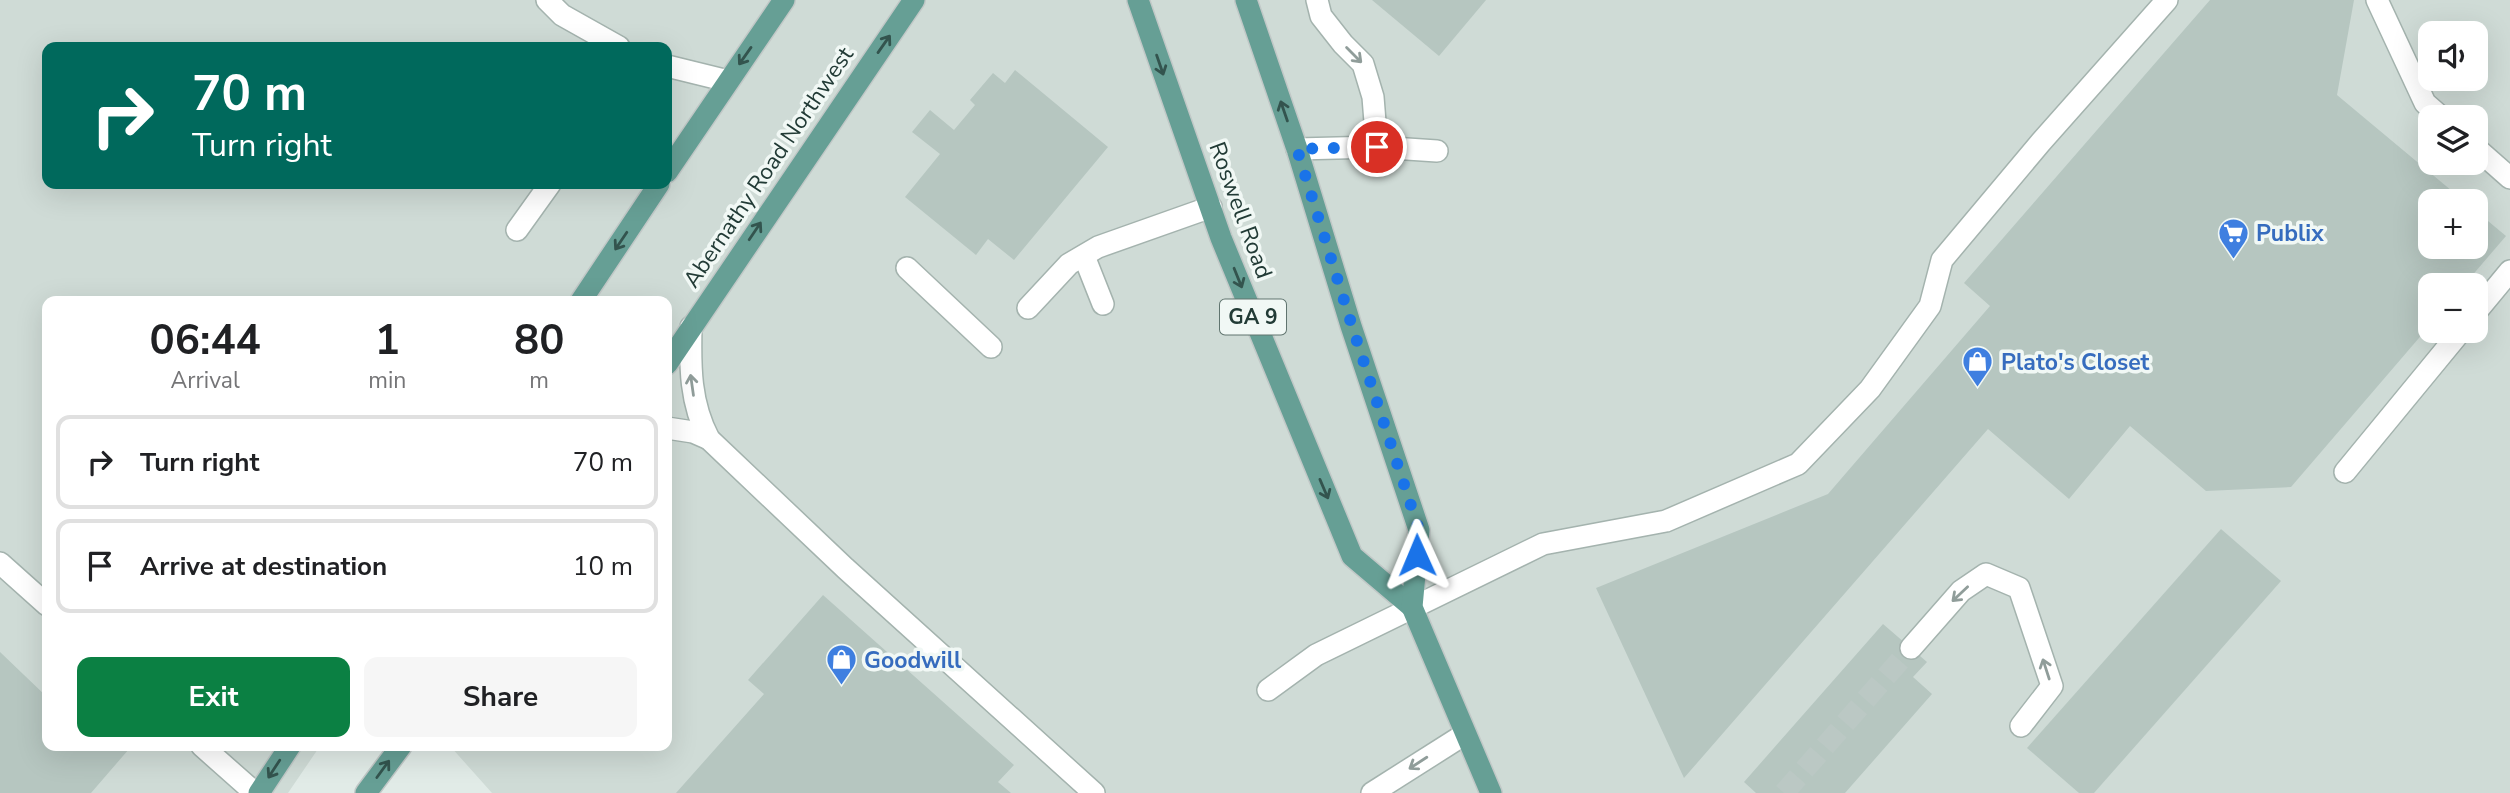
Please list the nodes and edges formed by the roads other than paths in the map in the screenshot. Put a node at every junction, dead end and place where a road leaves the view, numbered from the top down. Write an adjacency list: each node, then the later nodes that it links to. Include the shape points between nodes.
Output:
1 (547, 0): 9 (lane, via 562,15)
2 (784, 0): 11 (main road, one-way to 11)
3 (914, 0): 30 (main road, Abernathy Road Northwest, one-way to 3)
4 (1138, 0): 21 (main road, Roswell Road / GA 9, one-way to 21)
5 (1246, 0): 14 (main road, Roswell Road / GA 9, one-way to 5)
6 (1317, 0): 13 (lane, one-way to 13, via 1321,16 1363,65 1373,97)
7 (2167, 0): 39 (lane, via 1942,260 1930,306 1870,389 1798,464 1666,521 1543,544)
8 (2377, 0): 12 (lane)
9 (610, 42)
10 (672, 67): 11 (lane)
11 (728, 81): 17 (main road)
12 (2427, 105)
13 (1377, 147): 14 (lane); 15 (lane)
14 (1297, 149): 39 (main road, Roswell Road / GA 9, via 1419,530)
15 (1437, 151)
16 (2488, 159): 18 (lane)
17 (672, 165)
18 (2510, 178)
19 (546, 189): 22 (lane)
20 (656, 189): 26 (main road, one-way to 26)
21 (1211, 207): 23 (lane); 39 (main road, Roswell Road / GA 9, one-way to 39, via 1352,556)
22 (517, 230)
23 (1084, 256): 28 (lane); 29 (lane, via 1069,264)
24 (908, 268): 32 (lane)
25 (2510, 271): 27 (lane)
26 (584, 296)
27 (2488, 298)
28 (1104, 304)
29 (1028, 308)
30 (691, 327): 33 (main road, Abernathy Road Northwest); 35 (lane, one-way to 30, via 694,401)
31 (2451, 343): 36 (lane)
32 (991, 348)
33 (672, 356)
34 (672, 429): 35 (lane)
35 (709, 439): 49 (lane)
36 (2345, 472)
37 (0, 563): 38 (lane)
38 (42, 601)
39 (1412, 607): 41 (lane, via 1315,655); 43 (main road, Roswell Road / GA 9)
40 (1911, 648): 42 (lane, one-way to 40, via 2052,686 2019,588 1986,574 1961,592)
41 (1268, 690)
42 (2021, 726)
43 (1465, 734): 50 (lane, one-way to 50); 51 (main road, Roswell Road / GA 9)
44 (208, 751): 47 (lane)
45 (286, 751): 47 (main road, one-way to 47)
46 (397, 751): 48 (main road, one-way to 46)
47 (257, 793)
48 (366, 793)
49 (1094, 793)
50 (1372, 793)
51 (1491, 793)

